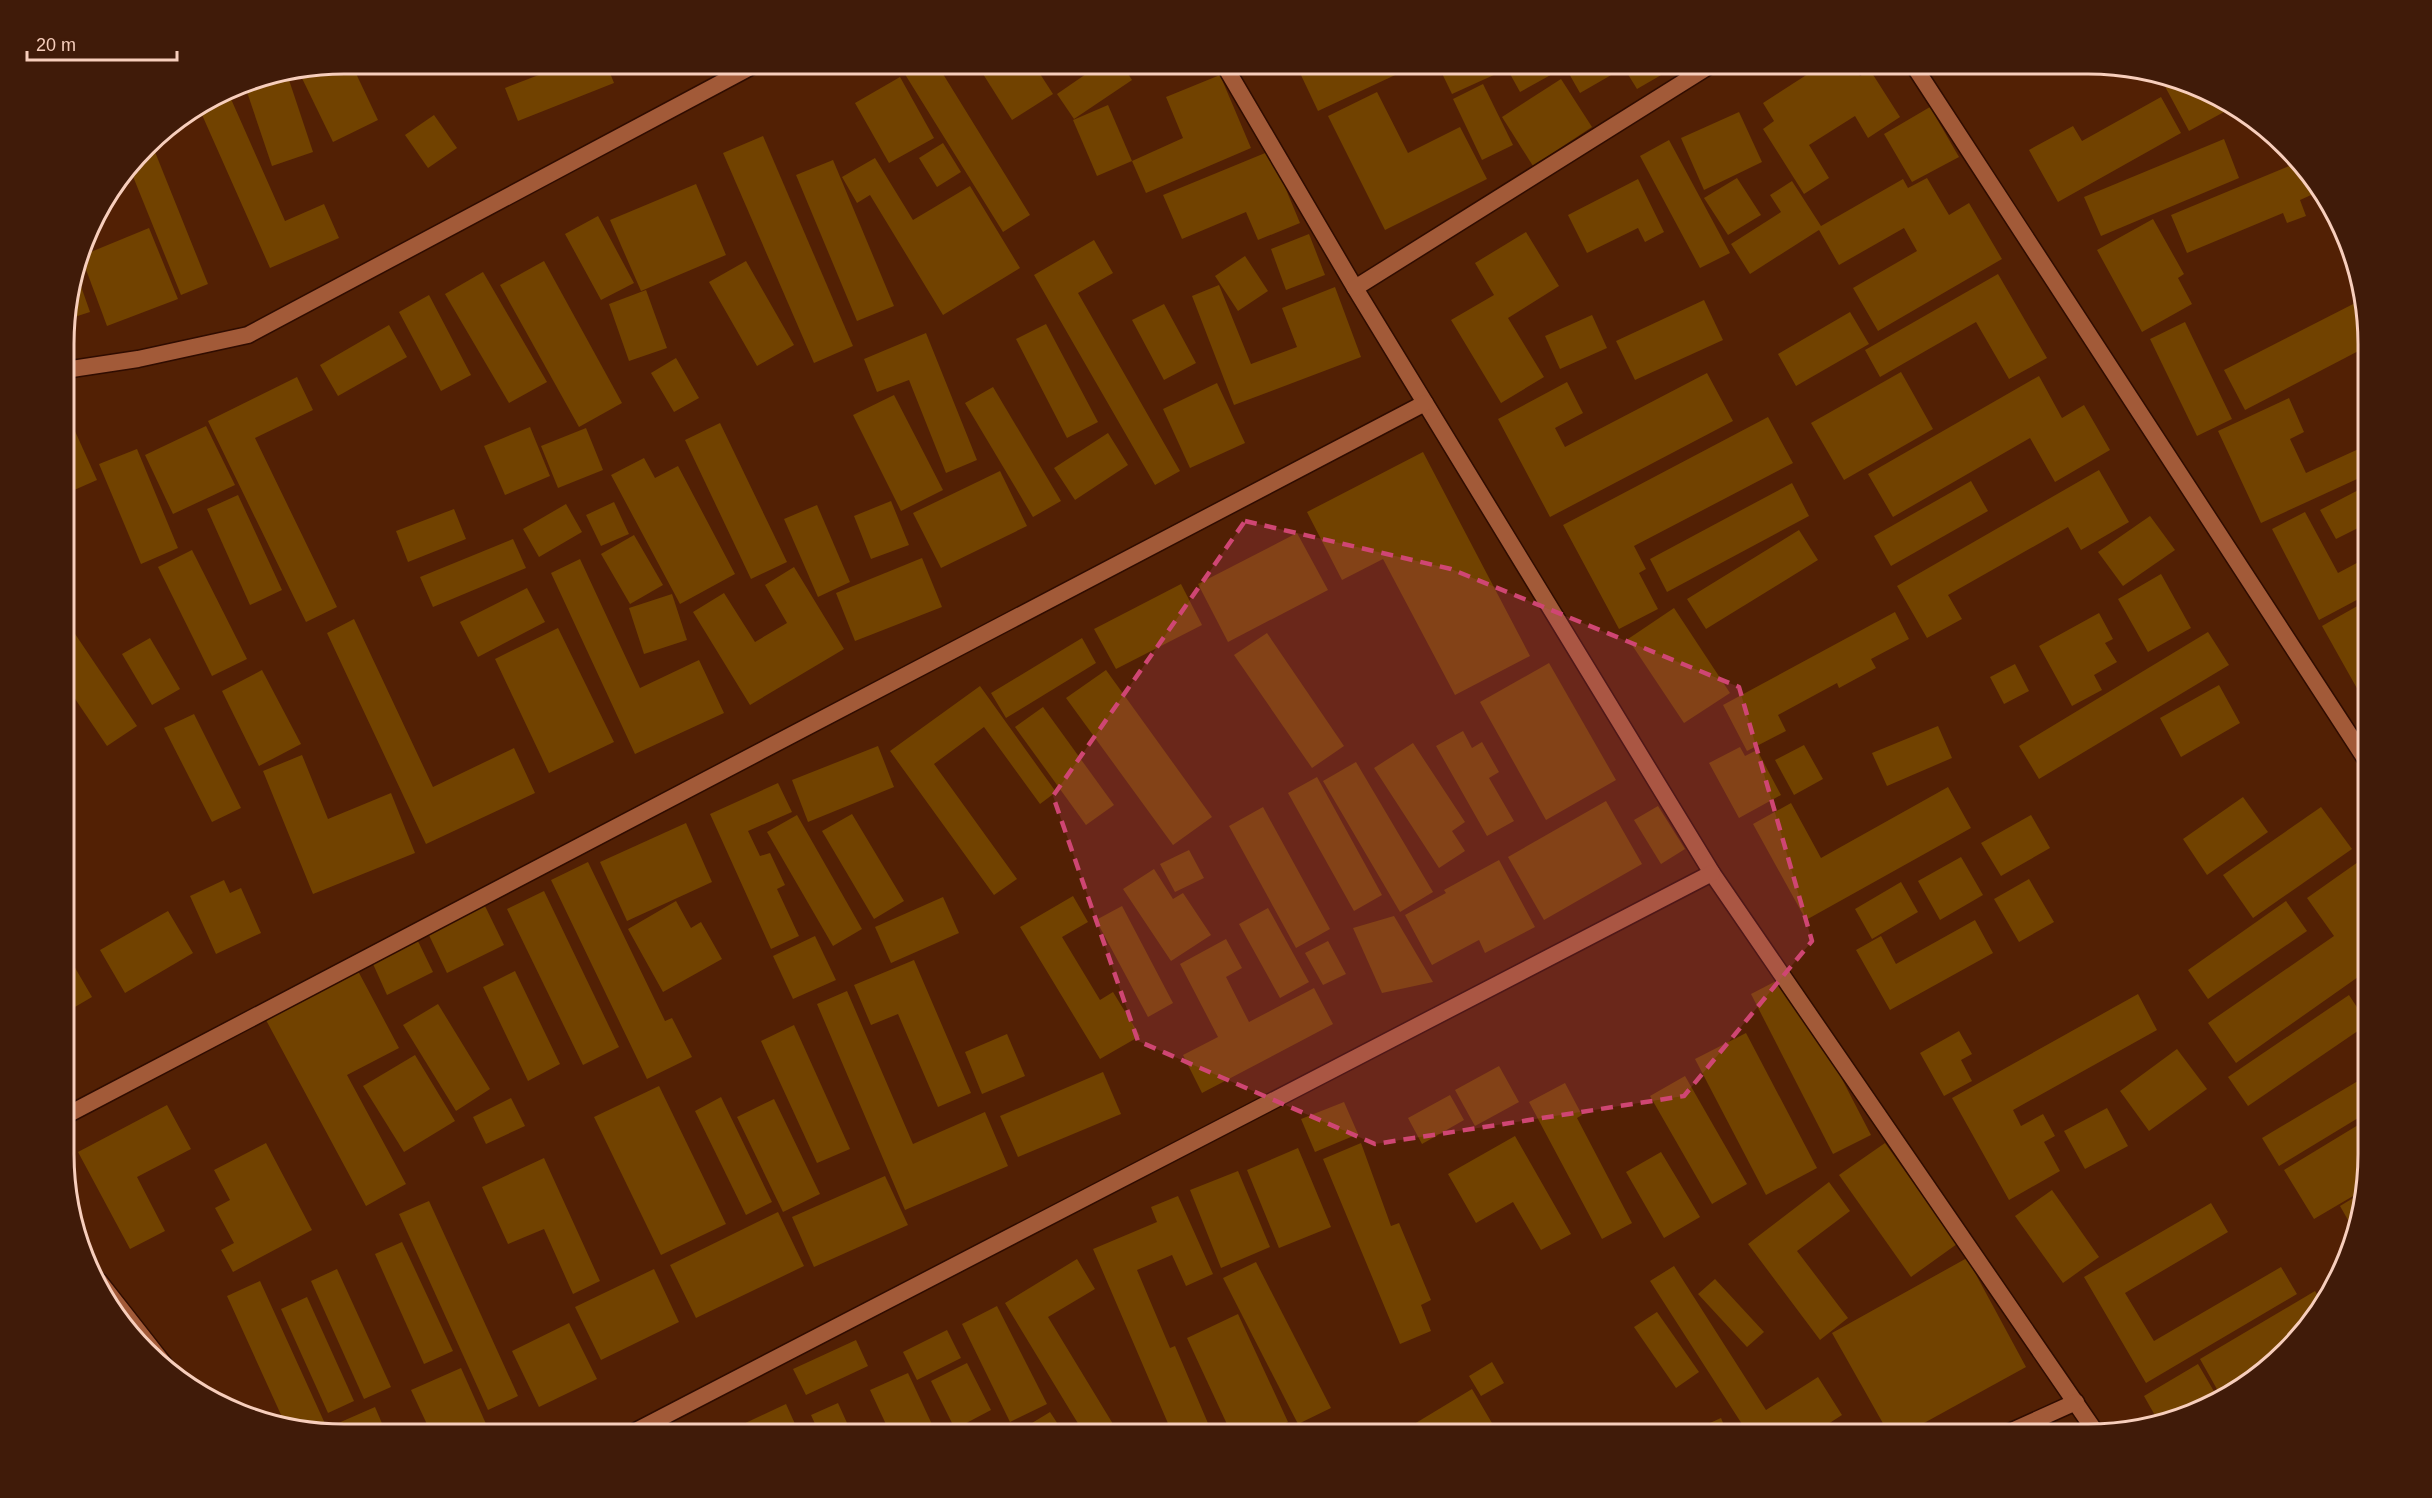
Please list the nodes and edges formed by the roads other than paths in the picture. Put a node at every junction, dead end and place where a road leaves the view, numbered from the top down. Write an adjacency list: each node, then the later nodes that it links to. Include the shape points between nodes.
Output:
1 (737, 74): 6 (street, via 248,335)
2 (1229, 74): 5 (street)
3 (1696, 74): 5 (street)
4 (1919, 74): 8 (street)
5 (1355, 288): 7 (street)
6 (74, 369)
7 (1425, 403): 9 (street); 10 (street)
8 (2358, 748)
9 (1712, 873): 11 (street); 12 (street)
10 (74, 1111)
11 (2076, 1402): 13 (street); 14 (street)
12 (649, 1424)
13 (2027, 1424)
14 (2090, 1424)

